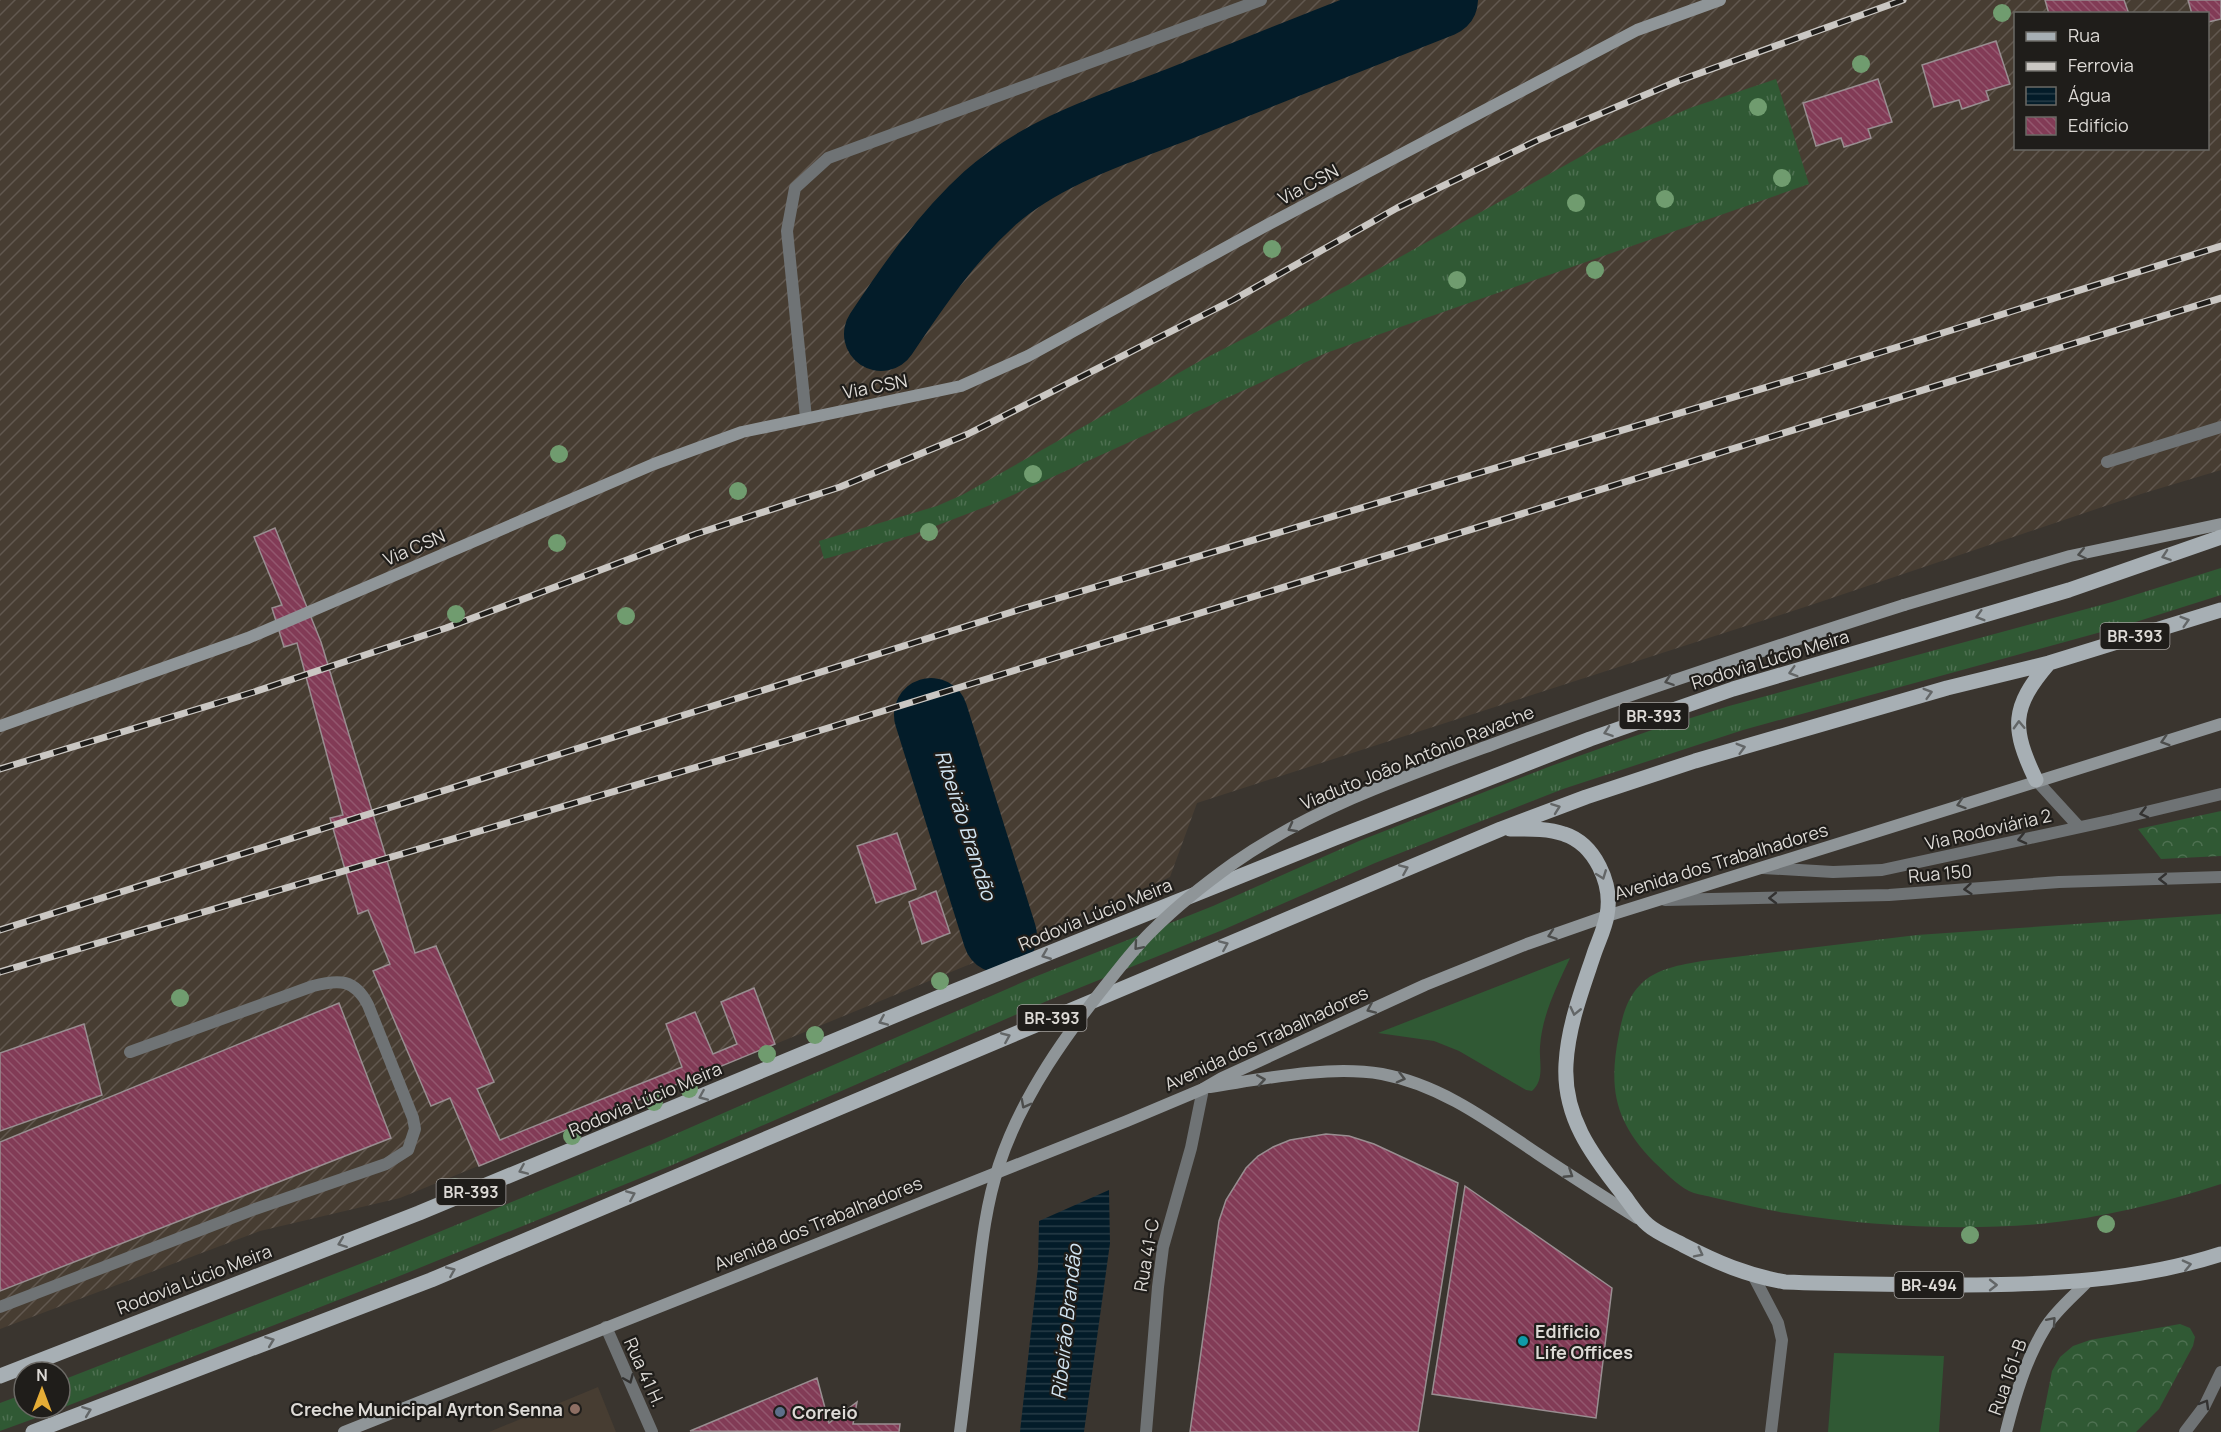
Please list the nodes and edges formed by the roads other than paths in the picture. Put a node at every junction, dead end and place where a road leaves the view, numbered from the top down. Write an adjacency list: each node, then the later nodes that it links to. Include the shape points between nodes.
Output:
1 (1261, 0): 3 (street, via 828,158 795,188 788,231)
2 (1720, 0): 3 (street, Via CSN, via 1637,30 1028,356 961,386)
3 (807, 418): 11 (street, Via CSN, via 742,432 654,464 248,638)
4 (2221, 427): 5 (street)
5 (2107, 462)
6 (2221, 524): 33 (street, Viaduto João Antônio Ravache, one-way to 33, bridge, via 2070,556 1683,676 1414,773 1293,826 1235,862 1151,932 1083,1012 1011,1132 993,1185 983,1233)
7 (2221, 537): 29 (main road, Rodovia Lúcio Meira / BR-393, one-way to 29, via 2069,590 1733,689 1590,738 937,998 419,1213)
8 (2221, 610): 9 (main road, BR-393, one-way to 8)
9 (2049, 663): 12 (main road, one-way to 9, via 2022,748 2019,711 2033,681); 15 (main road, BR-393, one-way to 9, via 1695,761 1947,688)
10 (2221, 724): 12 (street, Avenida dos Trabalhadores, one-way to 12)
11 (0, 726)
12 (2036, 780): 14 (street); 16 (street, Avenida dos Trabalhadores, one-way to 16)
13 (2221, 794): 14 (street, Via Rodoviária 2, one-way to 14)
14 (2079, 826): 16 (street, Via Rodoviária 2, one-way to 16, via 1882,870)
15 (1501, 829): 19 (main road, one-way to 19, via 1545,830 1565,834 1582,844 1601,870); 30 (main road, BR-393, one-way to 15, bridge, via 430,1280)
16 (1760, 868): 18 (street, Avenida dos Trabalhadores)
17 (2221, 877): 18 (street, Rua 150, one-way to 18, via 2059,882 1889,896)
18 (1661, 900): 19 (street, Avenida dos Trabalhadores)
19 (1607, 916): 21 (street, Avenida dos Trabalhadores, one-way to 21, via 1425,985); 22 (main road, one-way to 22, via 1573,1022 1566,1065 1568,1091 1583,1139)
20 (130, 1052): 26 (street, via 313,986 340,981 354,986 368,1005 413,1118 412,1140 408,1150 386,1164 255,1209)
21 (1203, 1089): 22 (street, one-way to 22, via 1323,1073 1370,1073 1405,1079 1454,1099); 27 (street, Avenida dos Trabalhadores); 34 (street, Rua 41-C, via 1163,1247)
22 (1648, 1225): 24 (main road, BR-494, one-way to 24, via 1717,1263)
23 (2221, 1254): 25 (main road, BR-494, one-way to 23, via 2157,1271)
24 (1754, 1277): 25 (main road, BR-494, one-way to 25, via 1854,1284 2001,1285); 35 (street, via 1778,1323 1782,1340)
25 (2089, 1280): 36 (street, Rua 161-B, one-way to 25, via 2022,1376 2046,1326)
26 (0, 1307)
27 (606, 1327): 31 (street, Avenida dos Trabalhadores); 32 (street, Rua 41 H., one-way to 32)
28 (2221, 1372): 37 (street, one-way to 28, via 2204,1407)
29 (0, 1376)
30 (33, 1432)
31 (344, 1432)
32 (652, 1432)
33 (960, 1432)
34 (1146, 1432)
35 (1771, 1432)
36 (2006, 1432)
37 (2185, 1432)

